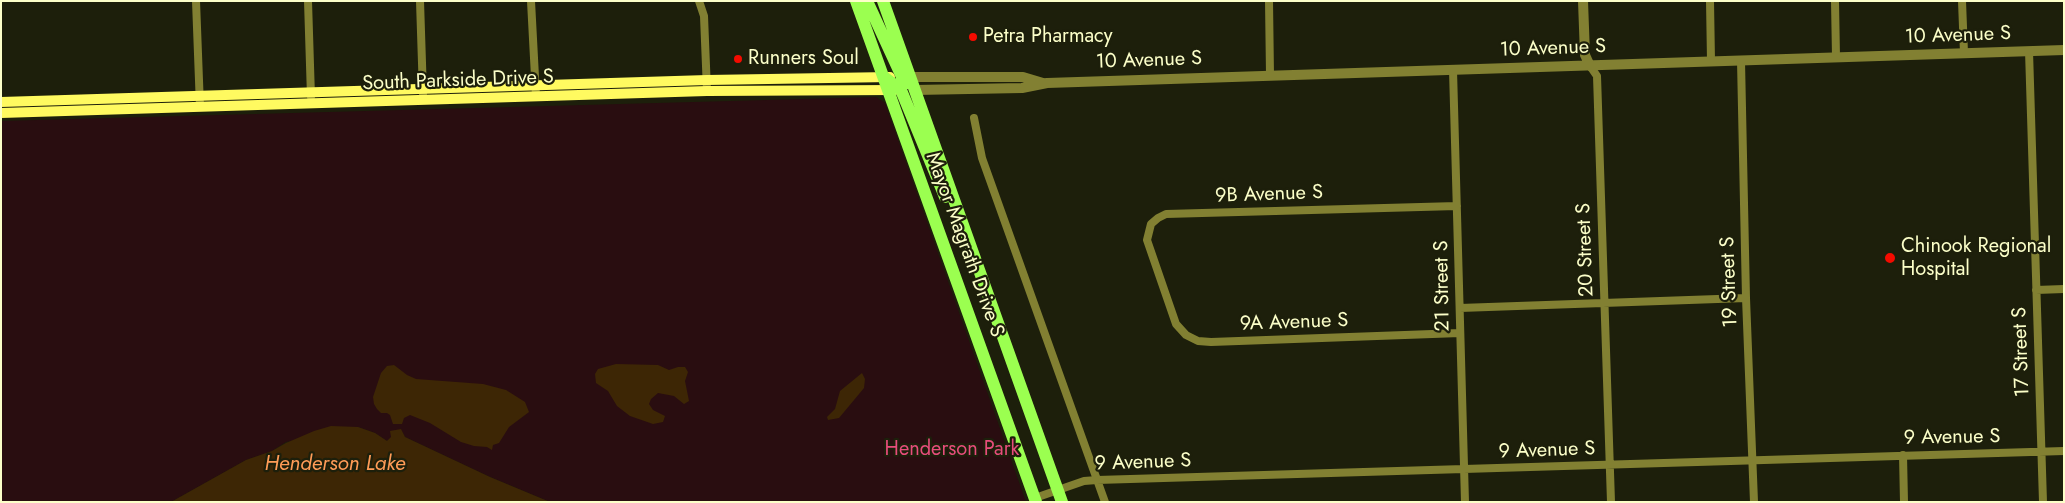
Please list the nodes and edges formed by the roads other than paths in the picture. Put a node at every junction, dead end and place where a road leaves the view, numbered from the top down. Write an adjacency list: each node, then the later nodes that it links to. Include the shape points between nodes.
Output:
1 (196, 1): 32 (street)
2 (308, 1): 33 (street)
3 (420, 1): 27 (street)
4 (532, 1): 30 (street)
5 (699, 1): 25 (street, via 704,16)
6 (856, 1): 23 (main road, Mayor Magrath Drive S)
7 (867, 1): 24 (main road)
8 (883, 1): 24 (main road, Mayor Magrath Drive S)
9 (1269, 1): 22 (street)
10 (1583, 1): 20 (street, 20 Street S, via 1585,55)
11 (1710, 1): 19 (street)
12 (1835, 1): 17 (street)
13 (1962, 1): 16 (street)
14 (2064, 50): 15 (street, 10 Avenue S)
15 (2029, 51): 16 (street, 10 Avenue S); 43 (street, 17 Street S)
16 (1964, 53): 17 (street, 10 Avenue S)
17 (1836, 57): 18 (street, 10 Avenue S)
18 (1741, 60): 19 (street, 10 Avenue S); 44 (street, 19 Street S)
19 (1711, 62): 20 (street, 10 Avenue S)
20 (1590, 66): 21 (street, 10 Avenue S); 45 (street, 20 Street S, via 1597,76)
21 (1453, 70): 22 (street, 10 Avenue S); 39 (street, 21 Street S)
22 (1270, 75): 26 (street, 10 Avenue S)
23 (884, 77): 24 (main road, South Parkside Drive S); 25 (main road, South Parkside Drive S); 28 (main road, Mayor Magrath Drive S)
24 (906, 77): 26 (street, 10 Avenue S, via 1023,77); 29 (main road, Mayor Magrath Drive S)
25 (707, 80): 30 (main road, South Parkside Drive S); 31 (street)
26 (1044, 83): 29 (street, 10 Avenue S, via 1022,88)
27 (422, 89): 30 (main road, South Parkside Drive S); 33 (main road, South Parkside Drive S); 34 (street)
28 (895, 90): 29 (main road, South Parkside Drive S); 31 (main road, South Parkside Drive S); 40 (main road, via 953,219); 56 (main road, Mayor Magrath Drive S)
29 (915, 90): 40 (main road, Mayor Magrath Drive S)
30 (535, 91): 31 (main road, South Parkside Drive S); 34 (main road, South Parkside Drive S)
31 (707, 91)
32 (200, 95): 33 (main road, South Parkside Drive S); 35 (main road, South Parkside Drive S); 36 (street)
33 (312, 98): 34 (main road, South Parkside Drive S); 36 (main road, South Parkside Drive S)
34 (423, 100)
35 (1, 102)
36 (200, 107): 37 (main road, South Parkside Drive S)
37 (1, 113)
38 (974, 118): 54 (street, via 982,158)
39 (1457, 206): 41 (street, 9B Avenue S, via 1166,214 1151,224 1146,237); 46 (street, 21 Street S)
40 (971, 247): 55 (main road, Mayor Magrath Drive S)
41 (1163, 286): 47 (street, 9A Avenue S, via 1176,324 1186,335 1203,341)
42 (2064, 289): 43 (street)
43 (2036, 290): 49 (street, 17 Street S)
44 (1746, 298): 45 (street); 51 (street, 19 Street S)
45 (1605, 304): 46 (street); 52 (street, 20 Street S)
46 (1460, 308): 47 (street, 21 Street S)
47 (1460, 333): 53 (street, 21 Street S)
48 (2064, 451): 49 (street, 9 Avenue S)
49 (2042, 452): 50 (street, 9 Avenue S); 62 (street, 17 Street S)
50 (1903, 455): 51 (street, 9 Avenue S); 61 (street)
51 (1753, 461): 52 (street, 9 Avenue S); 60 (street, 19 Street S)
52 (1610, 465): 53 (street, 9 Avenue S); 59 (street, 20 Street S)
53 (1464, 469): 54 (street, 9 Avenue S); 58 (street, 21 Street S)
54 (1097, 480): 55 (street, 9 Avenue S, via 1084,481); 57 (street)
55 (1060, 496): 56 (street, 9 Avenue S)
56 (1036, 500)
57 (1105, 502)
58 (1465, 502)
59 (1611, 502)
60 (1754, 502)
61 (1904, 502)
62 (2043, 502)

